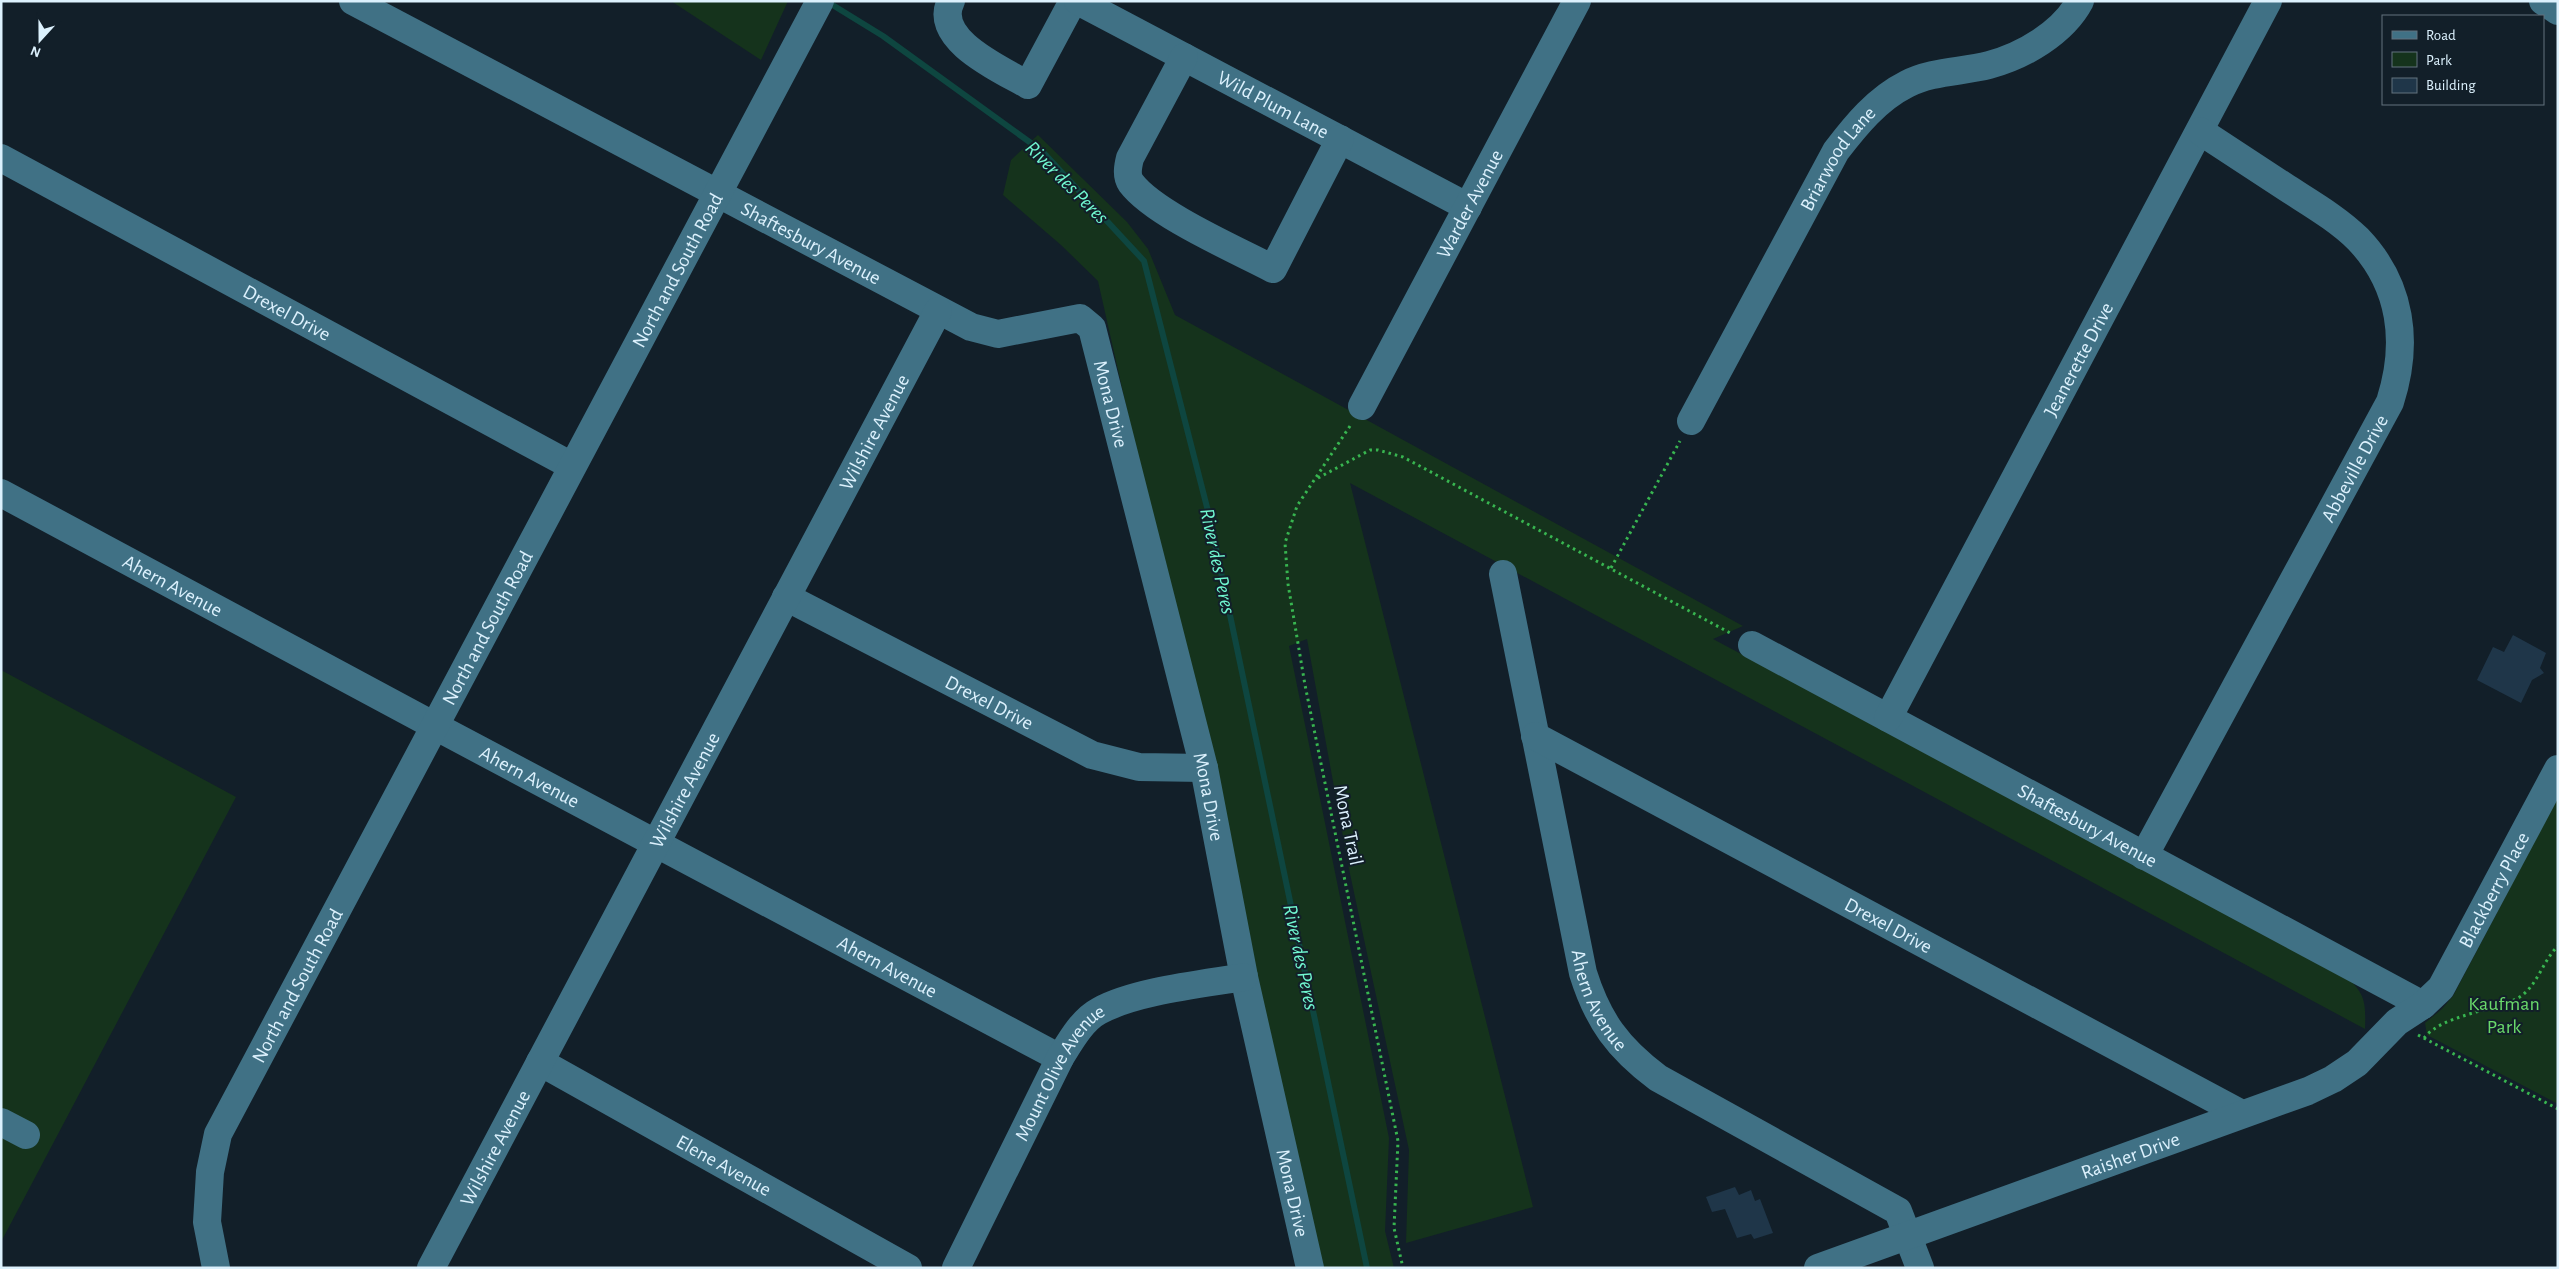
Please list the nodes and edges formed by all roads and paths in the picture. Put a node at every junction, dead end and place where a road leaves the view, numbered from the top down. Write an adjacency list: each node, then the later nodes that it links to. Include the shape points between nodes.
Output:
1 (353, 1): 15 (street, Shaftesbury Avenue)
2 (820, 1): 15 (street, North and South Road)
3 (951, 1): 4 (street, via 946,10 947,23 967,48 1028,85)
4 (1073, 1)
5 (1078, 1): 11 (street, Wild Plum Lane)
6 (1577, 1): 16 (street, Warder Avenue)
7 (2080, 1): 20 (street, Briarwood Lane, via 2060,26 2020,54 1990,65 1908,83 1883,99 1857,123 1836,151)
8 (2268, 1): 12 (street, Jeanerette Drive)
9 (2543, 1): 10 (street)
10 (2558, 11)
11 (1184, 57): 13 (street, Wild Plum Lane); 13 (street, via 1130,158 1127,170 1130,183 1156,207 1273,269)
12 (2200, 131): 28 (street, Jeanerette Drive); 34 (street, Abbeville Drive, via 2317,208 2356,238 2374,258 2395,302 2400,324 2399,376 2390,402)
13 (1340, 139): 16 (street, Wild Plum Lane)
14 (1, 158): 21 (street, Drexel Drive)
15 (717, 195): 17 (street, Shaftesbury Avenue); 21 (street, North and South Road)
16 (1468, 207): 19 (street, Warder Avenue)
17 (938, 311): 18 (street, Shaftesbury Avenue, via 971,327 998,334 1080,318); 26 (street, Wilshire Avenue)
18 (1092, 328): 31 (street, Mona Drive)
19 (1362, 406): 22 (path, Mona Trail)
20 (1691, 421): 24 (path)
21 (572, 466): 29 (street, North and South Road)
22 (1316, 479): 24 (path, via 1370,450 1391,453); 52 (path, Mona Trail, via 1297,506 1285,543 1288,584 1398,1141 1394,1228)
23 (1, 492): 29 (street, Ahern Avenue)
24 (1611, 568): 27 (path)
25 (1503, 574): 30 (street, Ahern Avenue)
26 (786, 597): 31 (street, Drexel Drive, via 1092,755 1139,767); 33 (street, Wilshire Avenue)
27 (1752, 644): 28 (street, Shaftesbury Avenue)
28 (1888, 718): 34 (street, Shaftesbury Avenue)
29 (433, 725): 33 (street, Ahern Avenue); 47 (street, North and South Road, via 218,1134 210,1172 207,1222)
30 (1535, 736): 43 (street, Drexel Drive); 46 (street, Ahern Avenue, via 1583,973 1591,998 1608,1031 1632,1059 1658,1078 1898,1211)
31 (1204, 768): 36 (street, Mona Drive)
32 (2558, 769): 37 (street, Blackberry Place, via 2440,988)
33 (656, 842): 40 (street, Ahern Avenue); 41 (street, Wilshire Avenue)
34 (2144, 856): 37 (street, Shaftesbury Avenue)
35 (2558, 946): 39 (path, via 2534,982 2517,999 2434,1029)
36 (1244, 977): 40 (street, Mount Olive Avenue, via 1171,989 1098,1011 1075,1035); 51 (street, Mona Drive)
37 (2424, 1005): 38 (street, Raisher Drive)
38 (2397, 1022): 39 (path); 43 (street, Raisher Drive, via 2357,1062 2332,1079)
39 (2424, 1038): 42 (path)
40 (1060, 1058): 50 (street, Mount Olive Avenue)
41 (540, 1062): 48 (street, Wilshire Avenue); 49 (street, Elene Avenue)
42 (2558, 1109)
43 (2242, 1114): 46 (street, Raisher Drive)
44 (1, 1122): 45 (street)
45 (26, 1136)
46 (1909, 1234): 53 (street, Raisher Drive); 54 (street, Ahern Avenue)
47 (216, 1268)
48 (431, 1268)
49 (908, 1268)
50 (956, 1268)
51 (1310, 1268)
52 (1403, 1268)
53 (1818, 1268)
54 (1920, 1268)

